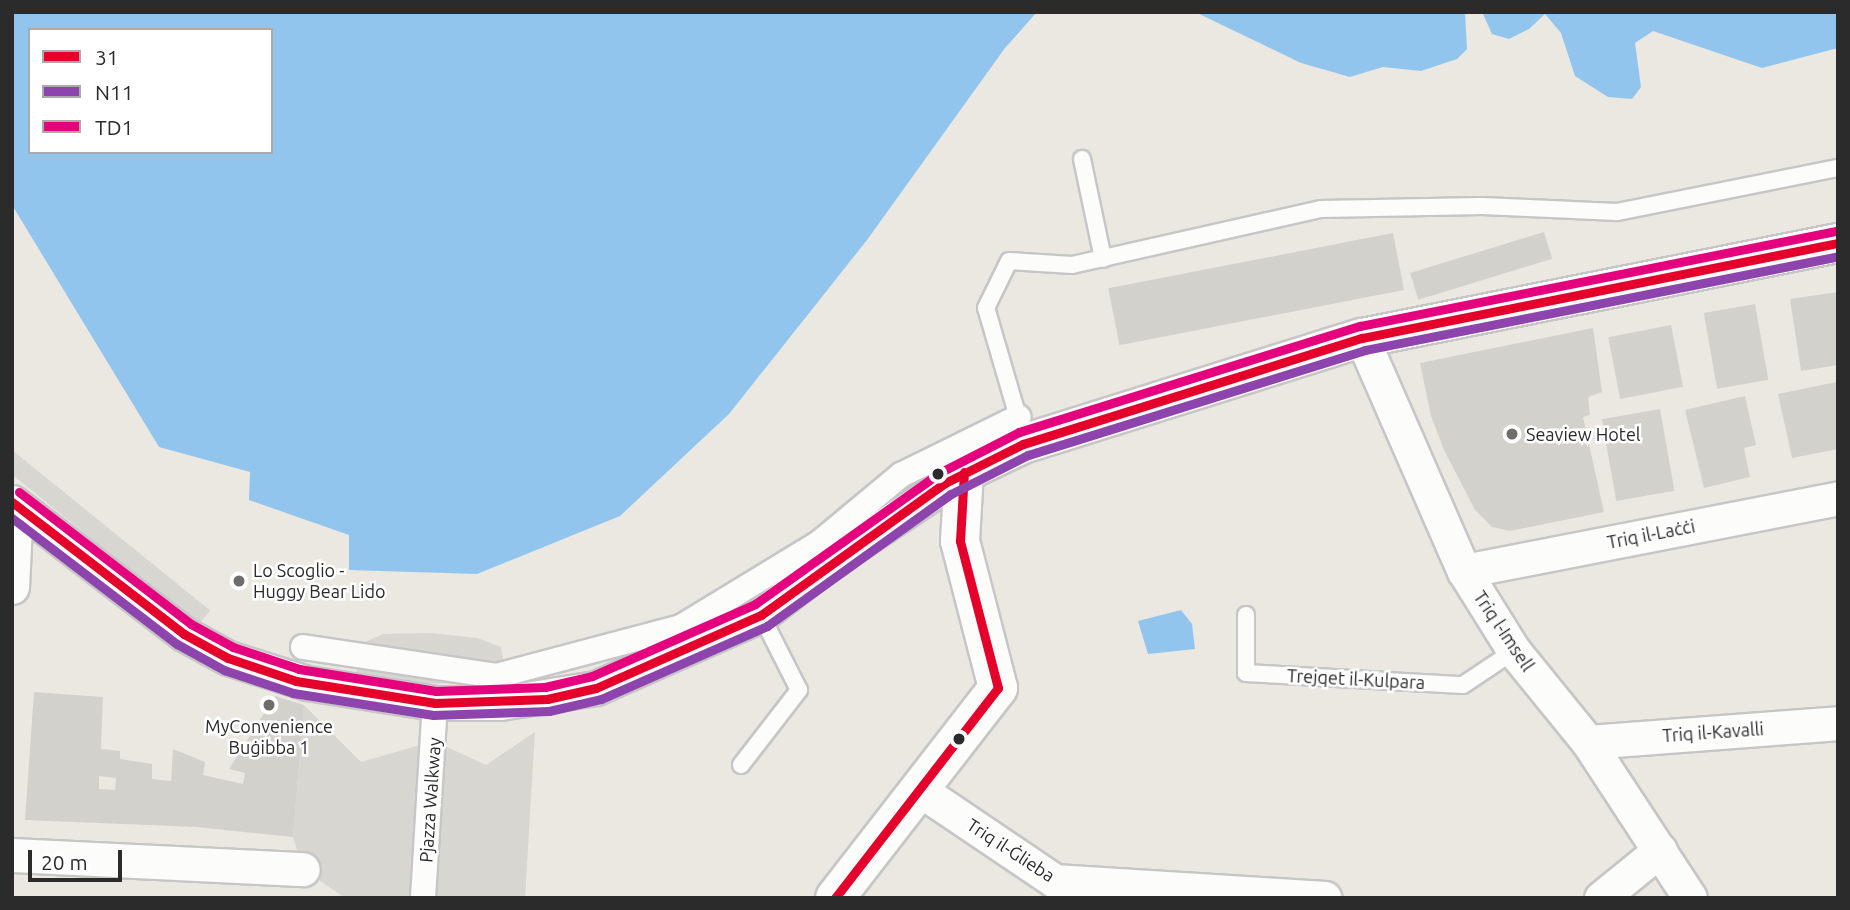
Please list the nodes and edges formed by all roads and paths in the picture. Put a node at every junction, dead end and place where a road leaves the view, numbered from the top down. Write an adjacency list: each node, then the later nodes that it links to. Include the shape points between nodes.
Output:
1 (1082, 159): 4 (lane)
2 (1838, 169): 4 (lane, via 1617,212 1482,206 1321,209)
3 (1838, 243): 5 (street)
4 (1103, 259): 6 (lane, via 1072,265 1009,261 986,307)
5 (1362, 338): 6 (street); 10 (street, Triq l-Imsell)
6 (1021, 430): 7 (street); 14 (street, via 901,475 819,543 681,627 496,676)
7 (964, 472): 12 (street, via 829,562); 20 (street, via 960,541 998,688)
8 (1838, 498): 10 (street, Triq il-Laċċi)
9 (14, 503): 11 (street); 16 (street, via 208,649 296,681)
10 (1464, 570): 15 (street, Triq l-Imsell)
11 (12, 587)
12 (761, 615): 16 (street, via 596,688 536,700); 19 (lane, via 799,690)
13 (1246, 615): 15 (lane, Trejqet il-Kulpara, via 1246,673 1463,685)
14 (303, 648)
15 (1514, 651): 18 (street, Triq l-Imsell)
16 (435, 703): 25 (street, Pjazza Walkway)
17 (1838, 723): 18 (street, Triq il-Kavalli)
18 (1588, 742): 21 (street, Triq l-Imsell)
19 (741, 765)
20 (917, 788): 24 (street, Triq il-Ġlieba, via 1055,881); 26 (street)
21 (1660, 850): 28 (street); 29 (street, Triq l-Imsell)
22 (12, 855): 23 (street)
23 (303, 869)
24 (1163, 892): 27 (street, Triq il-Ġlieba)
25 (423, 898)
26 (835, 898)
27 (1324, 898)
28 (1601, 898)
29 (1690, 898)

